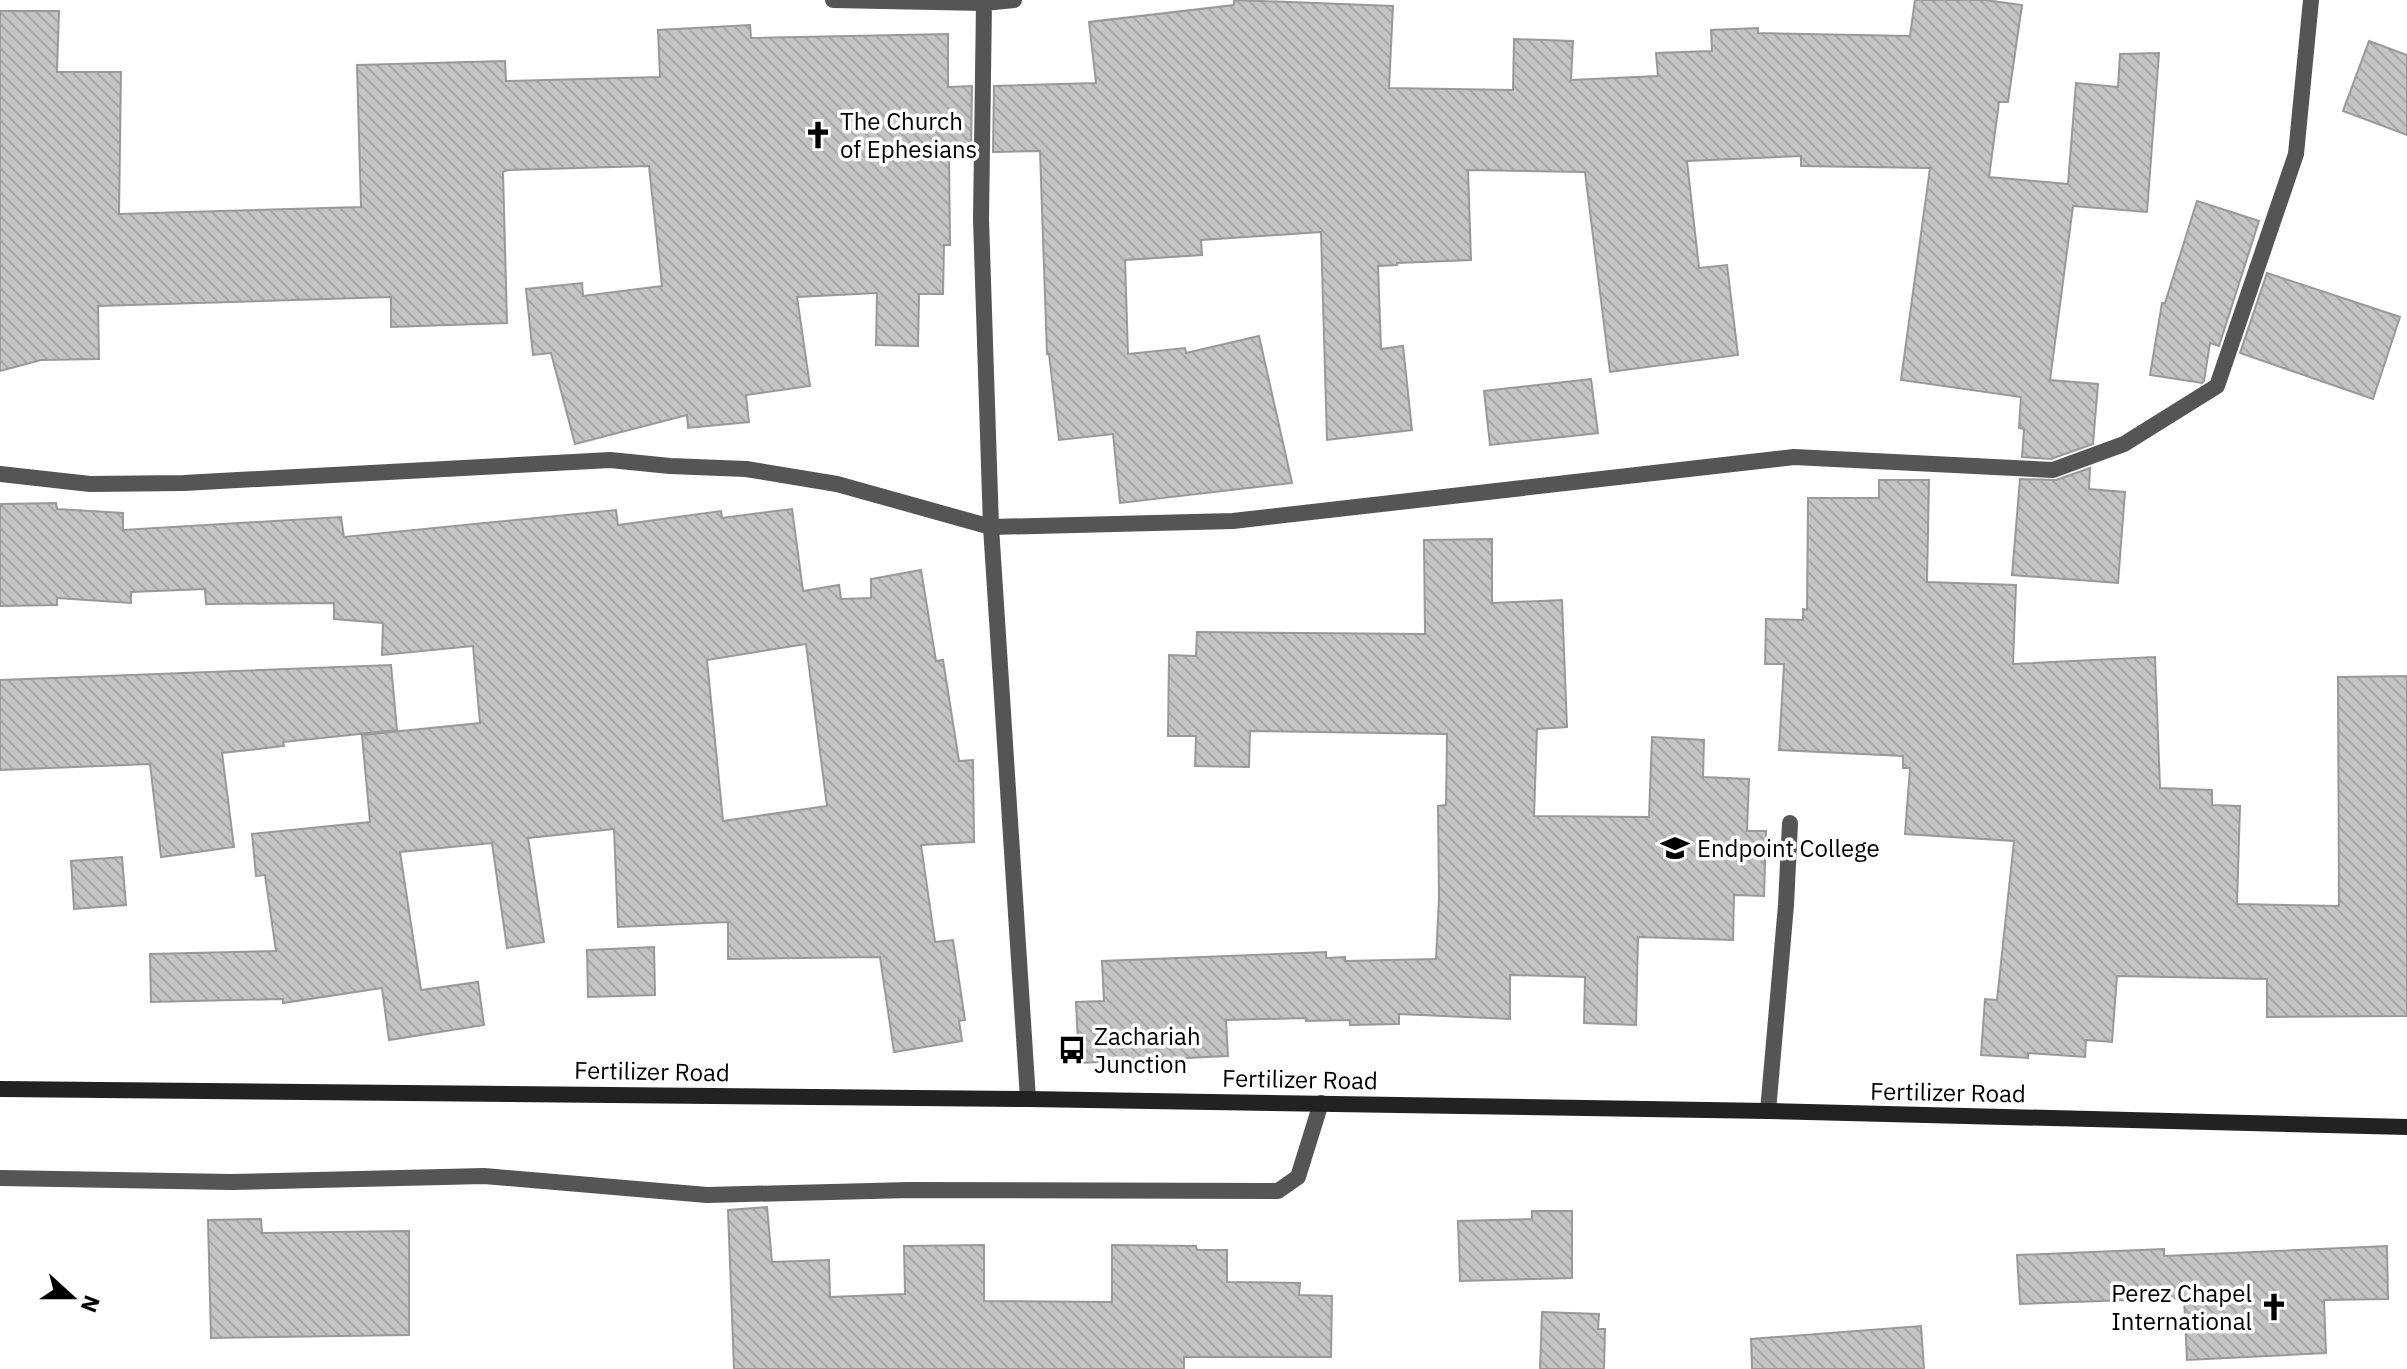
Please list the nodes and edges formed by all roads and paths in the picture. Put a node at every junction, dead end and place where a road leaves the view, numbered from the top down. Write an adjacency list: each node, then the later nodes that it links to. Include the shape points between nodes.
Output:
1 (833, 0): 4 (street)
2 (1014, 0): 4 (street)
3 (2311, 0): 6 (street, via 2296,154 2217,386 2124,444 2053,470 1794,457 1233,521)
4 (984, 3): 6 (street, via 981,219)
5 (0, 474): 6 (street, via 90,484 184,483 610,460 746,469 837,484)
6 (991, 527): 9 (street)
7 (1790, 823): 11 (street)
8 (0, 1089): 9 (street, Fertilizer Road)
9 (1028, 1099): 10 (street, Fertilizer Road)
10 (1321, 1103): 11 (street, Fertilizer Road); 13 (street, via 1298,1177 1278,1191 707,1195 484,1176 231,1182)
11 (1768, 1111): 12 (street, Fertilizer Road)
12 (2407, 1127)
13 (0, 1178)

